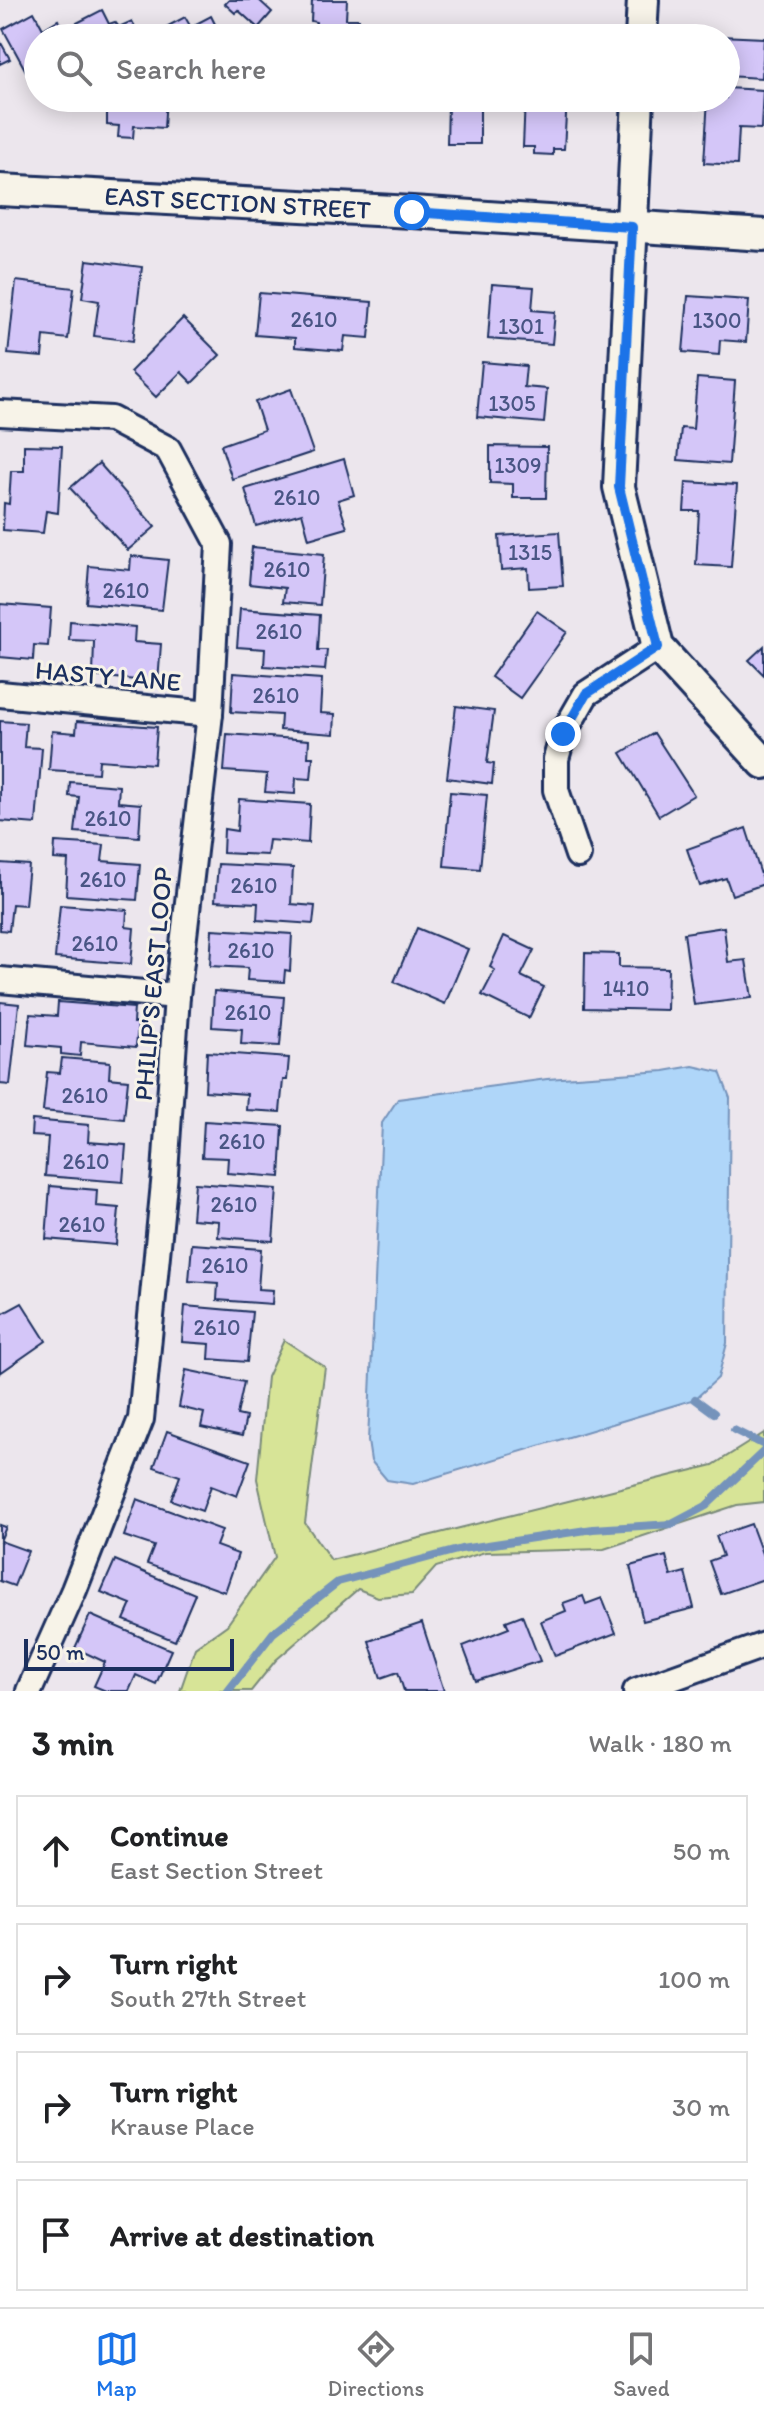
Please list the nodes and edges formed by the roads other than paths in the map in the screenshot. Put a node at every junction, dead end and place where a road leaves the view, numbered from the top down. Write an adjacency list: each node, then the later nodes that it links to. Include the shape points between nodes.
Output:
1 (643, 0): 2 (street)
2 (642, 24)
3 (637, 112): 5 (street)
4 (0, 190): 5 (street, EAST SECTION STREET)
5 (632, 227): 6 (street, EAST SECTION STREET); 8 (street, via 619,487)
6 (764, 235)
7 (0, 413): 10 (street, PHILIP'S EAST LOOP, via 111,419 168,449 219,544)
8 (658, 647): 11 (street); 12 (street, via 586,694 563,734 556,790)
9 (0, 694): 10 (street, HASTY LANE)
10 (210, 714): 14 (street, PHILIP'S EAST LOOP)
11 (764, 763)
12 (578, 855)
13 (0, 980): 14 (street)
14 (177, 996): 16 (street, PHILIP'S EAST LOOP, via 141,1419)
15 (764, 1645): 17 (street)
16 (29, 1691)
17 (636, 1691)

